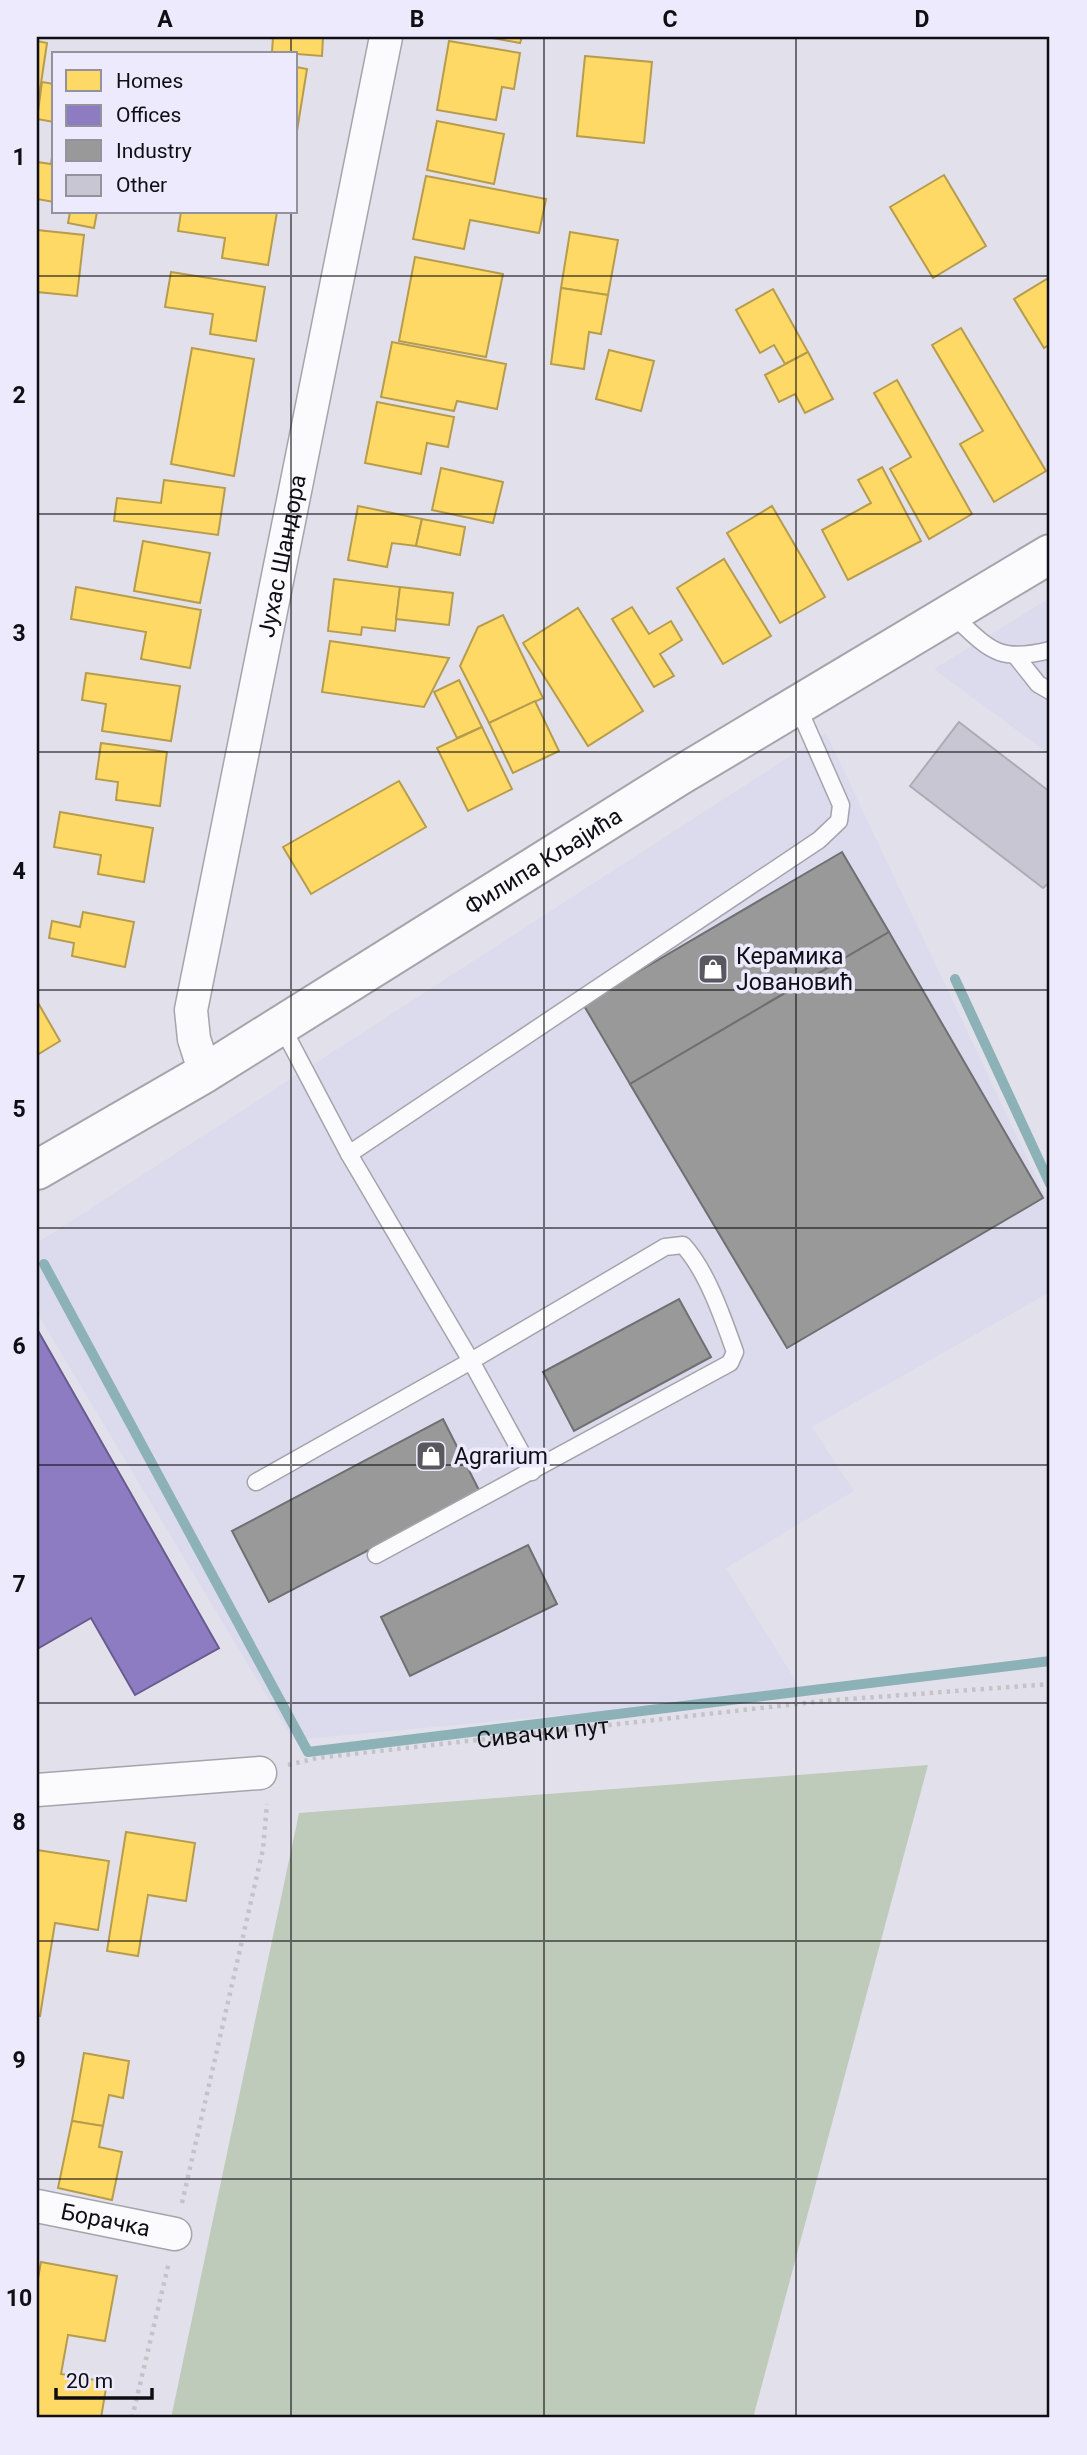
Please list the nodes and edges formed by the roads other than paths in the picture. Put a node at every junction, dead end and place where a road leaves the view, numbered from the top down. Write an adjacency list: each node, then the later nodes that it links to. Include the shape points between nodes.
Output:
1 (386, 37): 9 (street, Јухас Шандора, via 191,1010)
2 (1050, 554): 3 (street, Филипа Кљајића)
3 (950, 613): 5 (lane, via 992,651); 7 (street, Филипа Кљајића)
4 (1050, 650): 5 (lane)
5 (1015, 655): 6 (lane, via 1038,684)
6 (1050, 691)
7 (797, 705): 8 (street, Филипа Кљајића); 10 (lane, via 841,804 839,821 819,840)
8 (281, 1025): 9 (street, Филипа Кљајића); 10 (lane)
9 (205, 1073): 11 (street, Филипа Кљајића)
10 (348, 1154): 12 (lane)
11 (37, 1170)
12 (471, 1361): 13 (lane); 13 (lane, via 665,1247 683,1245 695,1258 735,1352 730,1363); 14 (lane)
13 (532, 1472): 15 (lane)
14 (256, 1482)
15 (376, 1555)
16 (260, 1773): 17 (street)
17 (37, 1790)
18 (37, 2206): 19 (street, Борачка)
19 (175, 2234)

